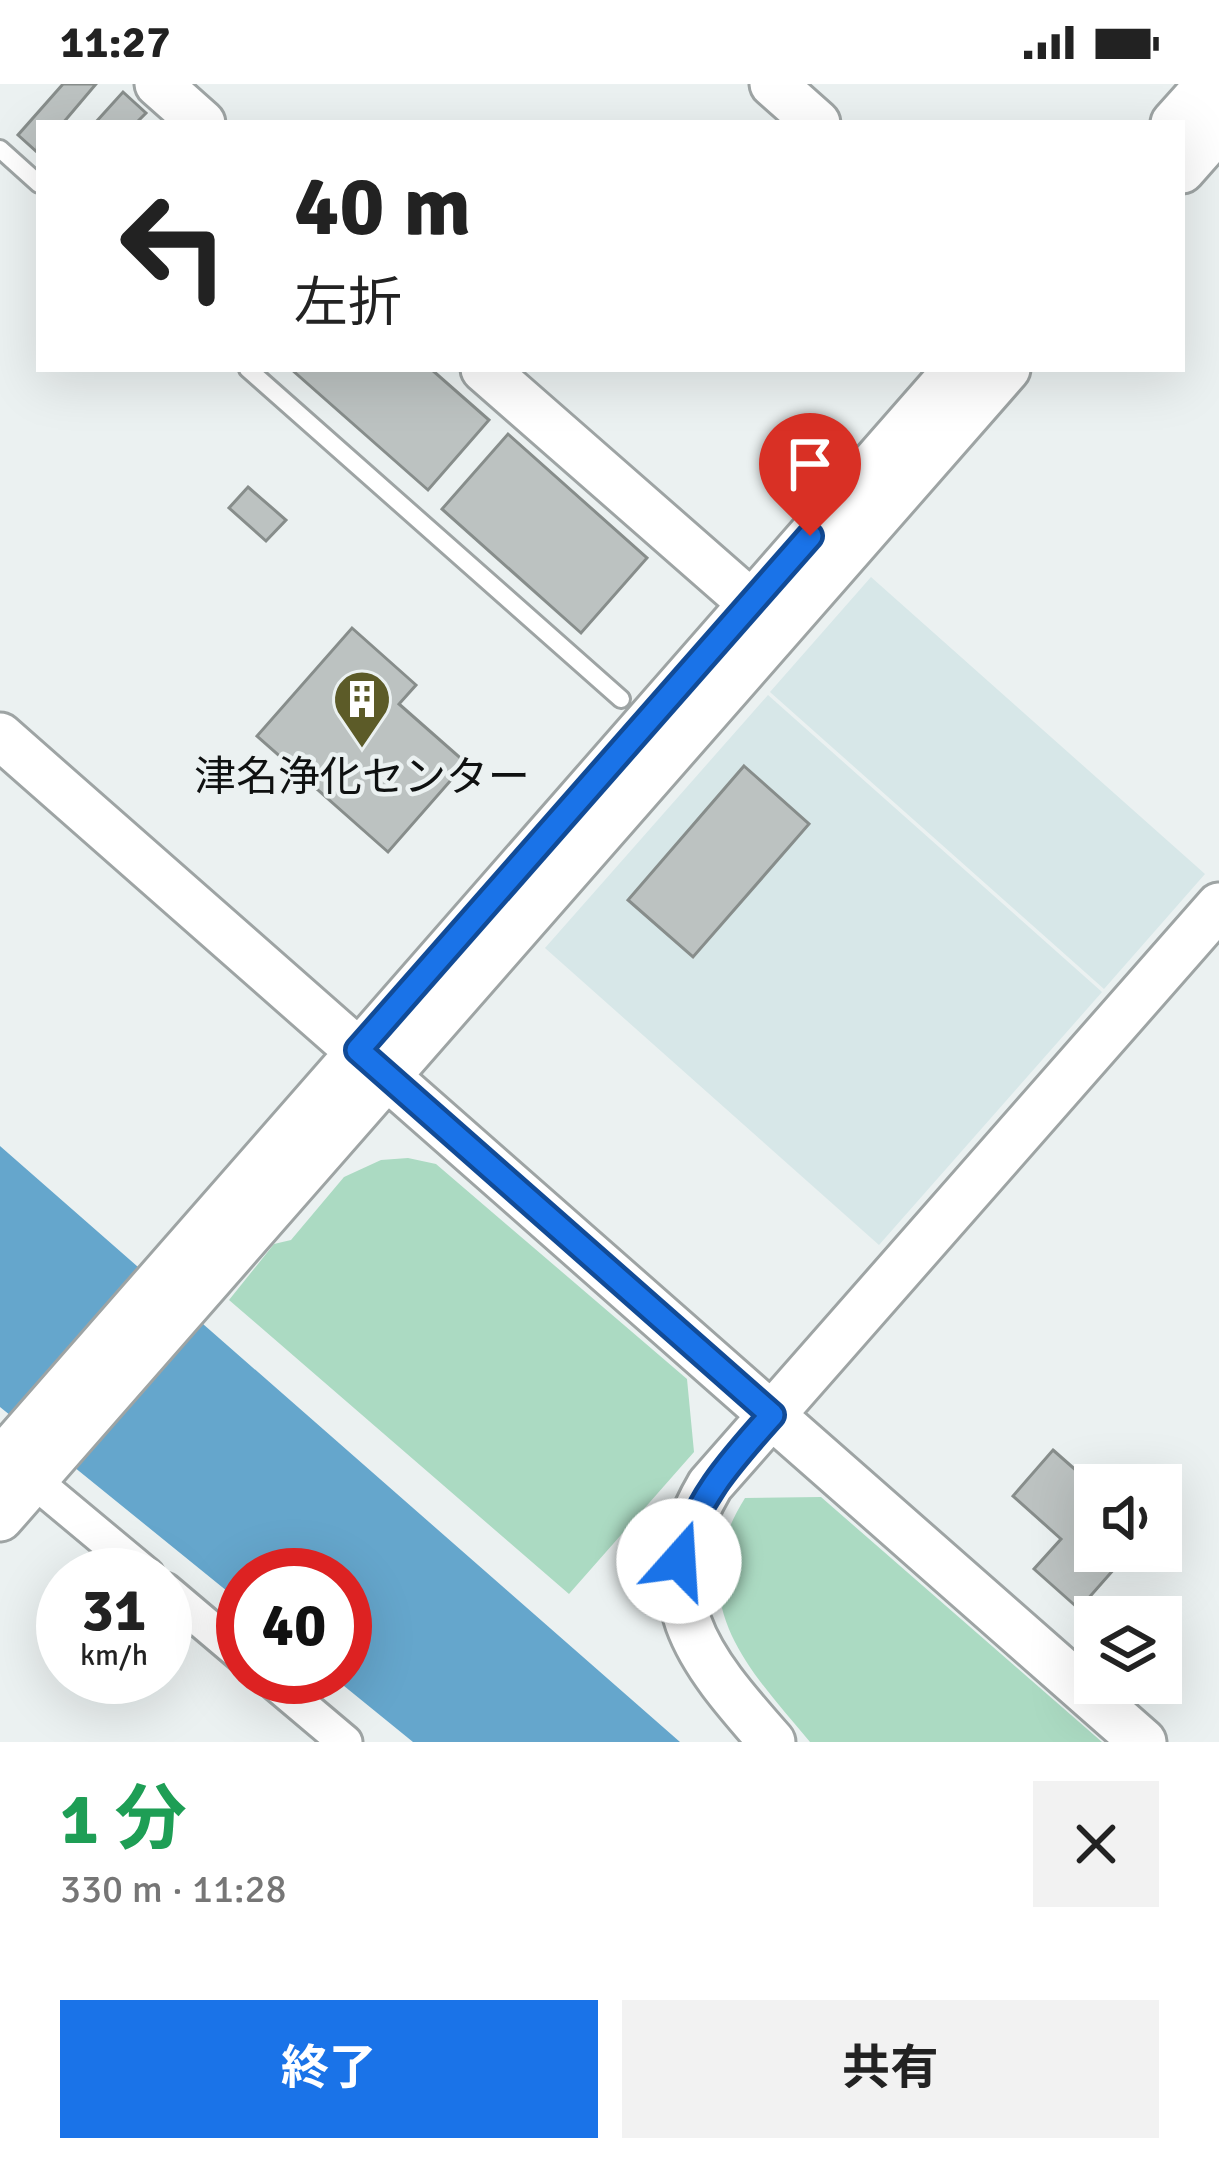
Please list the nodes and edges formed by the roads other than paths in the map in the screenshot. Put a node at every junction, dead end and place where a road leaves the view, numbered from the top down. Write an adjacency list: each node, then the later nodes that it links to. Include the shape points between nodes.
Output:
1 (773, 84): 3 (street)
2 (1209, 84): 4 (street)
3 (814, 120)
4 (1177, 120)
5 (1219, 128): 7 (street)
6 (0, 149): 8 (lane)
7 (1185, 167)
8 (36, 181)
9 (251, 372): 14 (lane)
10 (487, 372): 13 (street)
11 (955, 372): 13 (street)
12 (1004, 372): 13 (street)
13 (766, 615): 17 (street)
14 (621, 699)
15 (0, 736): 17 (street)
16 (1218, 907): 18 (street)
17 (373, 1063): 18 (street); 19 (street)
18 (772, 1415): 26 (street, via 710,1485 690,1518 679,1561 691,1636 714,1677); 27 (street)
19 (17, 1462): 20 (street); 21 (street)
20 (0, 1518)
21 (117, 1548)
22 (192, 1613): 23 (street)
23 (216, 1633)
24 (300, 1704): 25 (street)
25 (345, 1742)
26 (772, 1742)
27 (1143, 1742)

